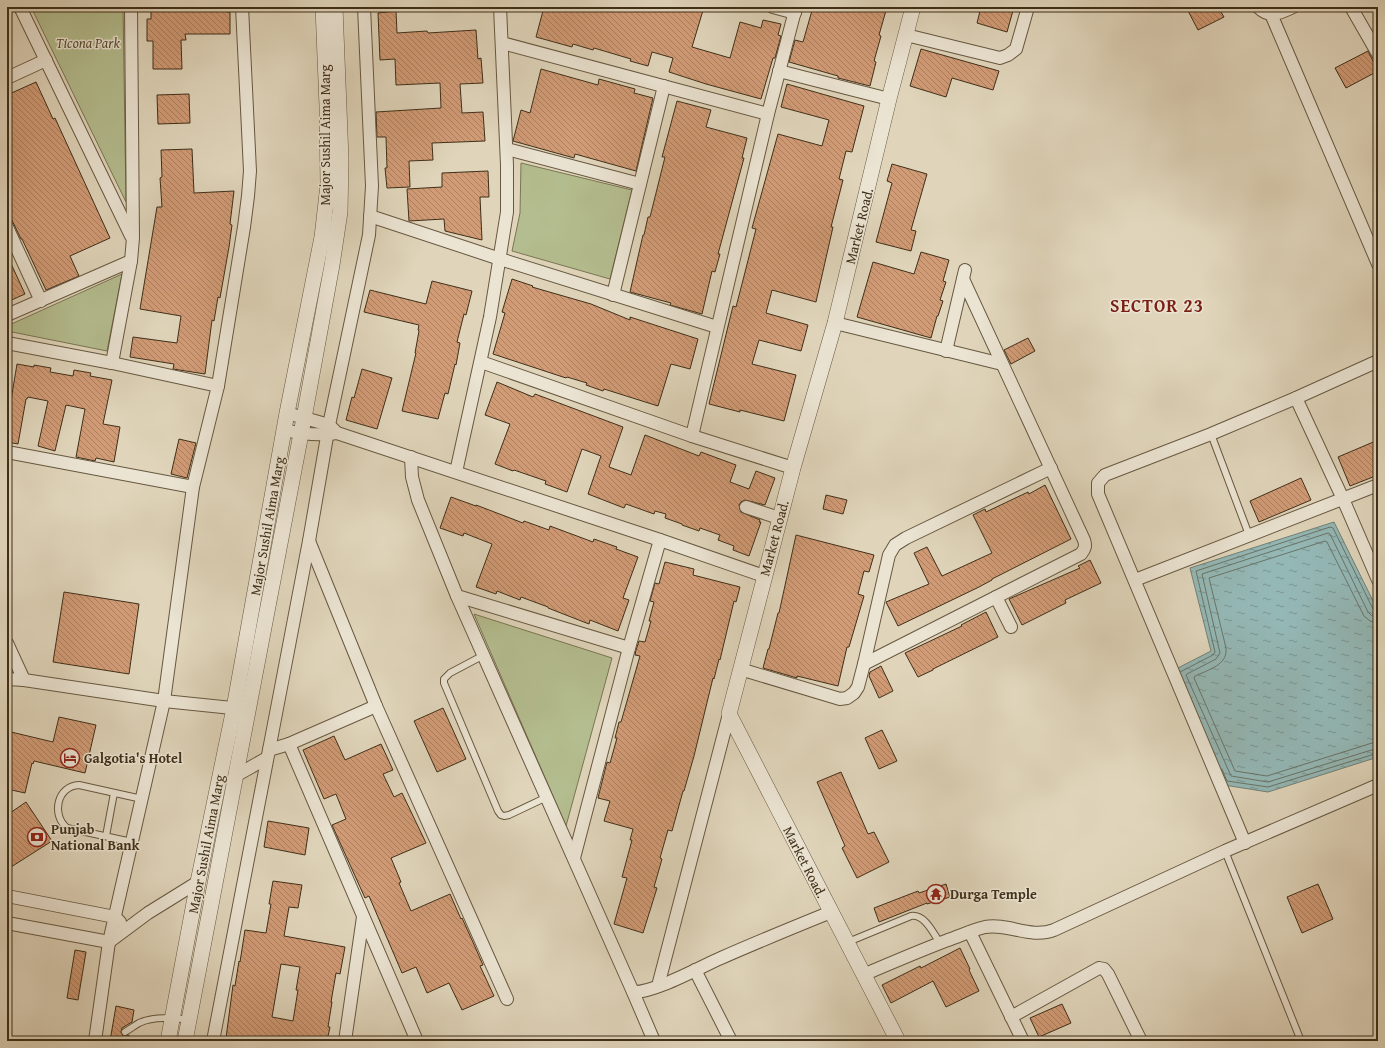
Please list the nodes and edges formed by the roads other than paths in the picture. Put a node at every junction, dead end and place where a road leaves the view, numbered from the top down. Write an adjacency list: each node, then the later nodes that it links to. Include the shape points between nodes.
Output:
1 (20, 7): 19 (street)
2 (131, 7): 29 (street)
3 (242, 7): 45 (street, via 250,171)
4 (323, 7): 47 (street, Major Sushil Aima Marg, via 328,185 322,237)
5 (335, 7): 48 (street, Major Sushil Aima Marg, via 341,159 340,212)
6 (364, 7): 27 (street, via 372,186)
7 (500, 7): 17 (street)
8 (773, 7): 14 (street)
9 (913, 7): 16 (street, Market Road.)
10 (1028, 7): 16 (street, via 1016,49 1000,58)
11 (1258, 7): 15 (street, via 1263,12)
12 (1293, 7): 15 (street)
13 (1351, 7): 18 (street)
14 (796, 10): 20 (street)
15 (1271, 14): 30 (street)
16 (906, 35): 23 (street, Market Road.)
17 (502, 43): 22 (street); 25 (street)
18 (1378, 54)
19 (46, 60): 21 (street); 29 (street)
20 (779, 71): 23 (street); 24 (street)
21 (7, 78)
22 (664, 86): 24 (street); 26 (street)
23 (889, 99): 37 (street, Market Road.)
24 (768, 114): 38 (street)
25 (507, 149): 26 (street); 31 (street, via 507,212)
26 (640, 184): 34 (street)
27 (370, 216): 31 (street); 50 (street, via 369,235)
28 (7, 227): 35 (street)
29 (133, 238): 32 (street)
30 (1374, 244): 33 (street)
31 (500, 259): 34 (street); 42 (street)
32 (131, 261): 35 (street); 43 (street)
33 (1378, 264)
34 (613, 295): 38 (street)
35 (41, 301): 36 (street)
36 (7, 315)
37 (835, 323): 40 (street); 56 (street, Market Road.)
38 (717, 327): 53 (street)
39 (7, 343): 43 (street)
40 (946, 351): 44 (street); 44 (street, via 964,274)
41 (1378, 361): 46 (street)
42 (481, 362): 53 (street); 58 (street)
43 (112, 363): 45 (street)
44 (1002, 364): 57 (street)
45 (218, 386): 60 (street)
46 (1296, 398): 52 (street); 61 (street)
47 (287, 413): 48 (street); 49 (street, Major Sushil Aima Marg)
48 (304, 418): 50 (street); 51 (street, Major Sushil Aima Marg)
49 (284, 430): 51 (street); 82 (street, Major Sushil Aima Marg)
50 (331, 431): 51 (street); 55 (street); 66 (street)
51 (301, 434): 83 (street, Major Sushil Aima Marg)
52 (1212, 434): 64 (lane); 68 (street, via 1105,475 1098,483 1098,494)
53 (692, 436): 56 (street)
54 (7, 452): 60 (street)
55 (411, 457): 58 (street); 70 (street, via 418,500)
56 (793, 468): 63 (street, Market Road.)
57 (1051, 468): 71 (street, via 1084,540 1085,550); 76 (street, via 894,545 889,555)
58 (456, 472): 65 (street)
59 (1378, 485): 61 (street)
60 (193, 487): 80 (street)
61 (1343, 499): 64 (street); 69 (street)
62 (746, 507): 63 (street)
63 (779, 518): 67 (street, Market Road.)
64 (1249, 535): 68 (street)
65 (660, 540): 67 (street); 74 (street)
66 (309, 541): 81 (street); 86 (street)
67 (764, 576): 77 (street, Market Road.)
68 (1135, 580): 94 (street)
69 (1378, 580)
70 (457, 596): 74 (street); 75 (street)
71 (996, 597): 72 (street); 76 (street)
72 (1011, 627)
73 (7, 643): 79 (street)
74 (629, 648): 96 (street)
75 (484, 655): 90 (street); 90 (lane, via 450,673 444,679 444,683 498,811 501,815 509,815)
76 (864, 664): 77 (street, via 854,693 840,699)
77 (740, 669): 84 (street, Market Road.)
78 (7, 679): 79 (street)
79 (24, 680): 80 (street)
80 (164, 701): 82 (street); 91 (street)
81 (376, 706): 85 (street); 112 (street)
82 (234, 708): 83 (street); 97 (street, Major Sushil Aima Marg)
83 (249, 709): 87 (street, Major Sushil Aima Marg)
84 (729, 714): 99 (street, Market Road.); 110 (street)
85 (288, 744): 86 (street); 101 (street)
86 (268, 754): 87 (street); 120 (street)
87 (236, 775): 115 (street, Major Sushil Aima Marg)
88 (1378, 786): 94 (street)
89 (114, 793): 91 (lane); 92 (lane); 92 (lane, via 73,785 61,796 58,808 59,817 68,828)
90 (547, 797): 96 (street)
91 (142, 800): 93 (street)
92 (106, 836): 93 (lane)
93 (132, 842): 100 (street)
94 (1245, 843): 95 (street)
95 (1225, 851): 104 (street, via 1045,934 995,926); 128 (lane)
96 (574, 858): 111 (street)
97 (198, 882): 103 (street); 114 (street, Major Sushil Aima Marg)
98 (7, 896): 100 (street)
99 (831, 912): 106 (street, Market Road.); 108 (street)
100 (115, 917): 103 (street); 105 (street)
101 (363, 917): 121 (street); 122 (street)
102 (7, 923): 105 (street)
103 (126, 929): 105 (street)
104 (970, 932): 107 (street); 113 (street)
105 (109, 942): 117 (street)
106 (846, 943): 107 (lane, via 916,915 922,918); 109 (street, Market Road.)
107 (940, 943): 109 (street)
108 (696, 970): 110 (street); 124 (street)
109 (863, 975): 125 (street, Market Road.)
110 (658, 986): 111 (street)
111 (633, 992): 123 (street)
112 (507, 999)
113 (1010, 1017): 126 (street); 127 (street, via 1099,968 1108,974)
114 (173, 1018): 115 (lane); 116 (lane, via 149,1020); 118 (street, Major Sushil Aima Marg)
115 (190, 1020): 119 (street, Major Sushil Aima Marg)
116 (125, 1032)
117 (95, 1041)
118 (168, 1041)
119 (185, 1041)
120 (213, 1041)
121 (345, 1041)
122 (417, 1041)
123 (654, 1041)
124 (731, 1041)
125 (898, 1041)
126 (1023, 1041)
127 (1141, 1041)
128 (1301, 1041)

